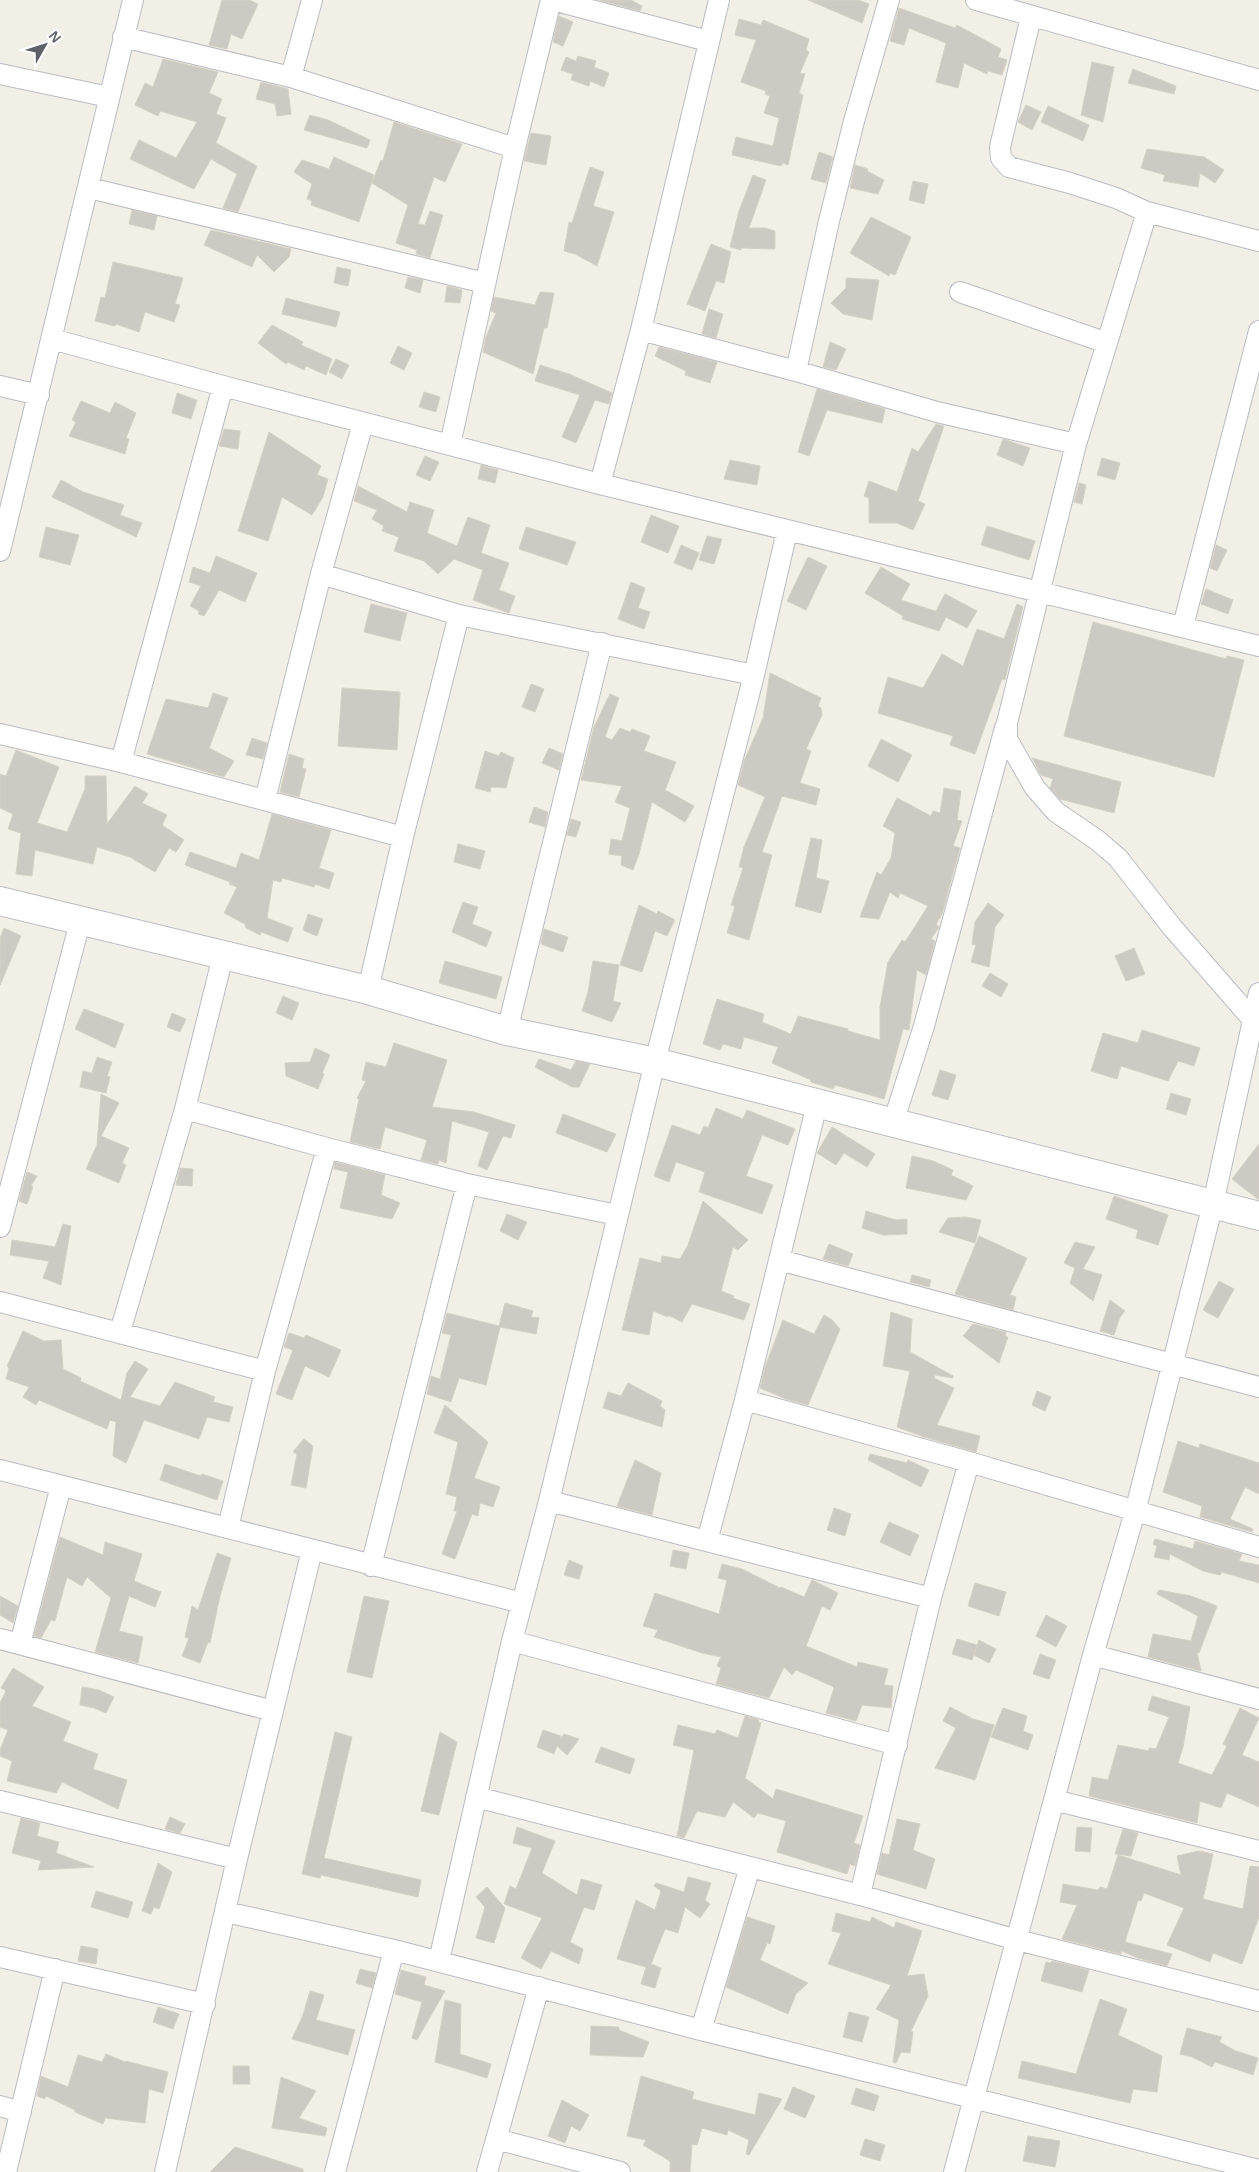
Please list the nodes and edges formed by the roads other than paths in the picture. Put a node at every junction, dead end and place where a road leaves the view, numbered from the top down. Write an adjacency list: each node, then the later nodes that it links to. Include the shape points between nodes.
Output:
1 (133, 0): 8 (street)
2 (312, 0): 11 (street)
3 (552, 0): 9 (street); 14 (street)
4 (719, 0): 9 (street)
5 (889, 0): 24 (street, via 854,121)
6 (976, 0): 7 (street)
7 (1031, 17): 12 (street); 16 (street, via 1000,147 1001,158 1009,167 1070,183)
8 (123, 37): 11 (street); 13 (street)
9 (708, 40): 20 (street)
10 (0, 74): 13 (street)
11 (292, 77): 14 (street)
12 (1259, 80)
13 (109, 97): 15 (street)
14 (515, 148): 18 (street)
15 (89, 188): 18 (street); 22 (street)
16 (1147, 212): 17 (street); 23 (street)
17 (1259, 241)
18 (485, 283): 30 (street)
19 (960, 292): 23 (street)
20 (641, 330): 24 (street); 31 (street)
21 (1259, 332): 37 (street)
22 (52, 339): 26 (street); 27 (street)
23 (1107, 343): 29 (street)
24 (796, 371): 29 (street, via 937,412)
25 (0, 386): 27 (street)
26 (223, 386): 28 (street); 43 (street)
27 (39, 395): 33 (street)
28 (363, 422): 30 (street); 34 (street)
29 (1076, 444): 35 (street)
30 (450, 445): 31 (street)
31 (600, 484): 32 (street)
32 (787, 531): 35 (street); 40 (street)
33 (0, 551)
34 (321, 574): 36 (street); 44 (street)
35 (1039, 591): 37 (street); 41 (street)
36 (460, 614): 38 (street); 45 (street)
37 (1183, 626): 39 (street)
38 (602, 643): 40 (street); 52 (street)
39 (1259, 646)
40 (754, 675): 53 (street)
41 (1007, 723): 51 (street, via 1008,739 1035,788 1056,812 1098,840 1118,858 1172,927); 56 (street, via 924,1026)
42 (0, 734): 43 (street)
43 (121, 762): 44 (street)
44 (265, 800): 45 (street)
45 (403, 837): 49 (street)
46 (0, 901): 47 (street)
47 (80, 922): 48 (street); 62 (street)
48 (223, 956): 49 (street); 55 (street)
49 (368, 990): 52 (street)
50 (1259, 993): 51 (street)
51 (1253, 1020): 59 (street)
52 (507, 1031): 53 (street)
53 (655, 1062): 54 (street); 60 (street)
54 (817, 1104): 56 (street); 63 (street)
55 (185, 1108): 57 (street); 65 (street)
56 (893, 1123): 59 (street)
57 (327, 1148): 58 (street); 67 (street)
58 (468, 1184): 60 (street); 79 (street)
59 (1213, 1204): 61 (street); 66 (street)
60 (617, 1215): 73 (street)
61 (1259, 1216)
62 (0, 1227)
63 (779, 1260): 66 (street); 69 (street)
64 (0, 1302): 65 (street)
65 (120, 1332): 67 (street)
66 (1172, 1363): 68 (street); 74 (street)
67 (265, 1371): 75 (street)
68 (1259, 1387)
69 (746, 1400): 70 (street); 76 (street)
70 (968, 1462): 74 (street); 80 (street)
71 (0, 1470): 72 (street)
72 (61, 1486): 75 (street); 84 (street)
73 (548, 1502): 76 (street); 81 (street)
74 (1135, 1512): 77 (street); 85 (street)
75 (228, 1528): 78 (street)
76 (707, 1541): 80 (street)
77 (1259, 1547)
78 (312, 1550): 79 (street); 87 (street)
79 (371, 1566): 81 (street)
80 (931, 1598): 88 (street)
81 (522, 1603): 83 (street)
82 (0, 1639): 84 (street)
83 (512, 1641): 88 (street); 89 (street)
84 (20, 1644): 87 (street)
85 (1093, 1655): 86 (street); 90 (street)
86 (1259, 1699)
87 (273, 1711): 93 (street)
88 (897, 1744): 95 (street)
89 (476, 1797): 94 (street); 100 (street)
90 (1054, 1800): 92 (street); 97 (street)
91 (0, 1801): 93 (street)
92 (1259, 1851)
93 (237, 1859): 96 (street)
94 (750, 1867): 95 (street); 105 (street)
95 (860, 1895): 97 (street)
96 (226, 1912): 98 (street); 104 (street)
97 (1017, 1940): 103 (street); 106 (street)
98 (394, 1950): 100 (street); 113 (street)
99 (0, 1957): 101 (street)
100 (439, 1961): 102 (street)
101 (55, 1968): 104 (street); 108 (street)
102 (539, 1987): 105 (street); 109 (street)
103 (1259, 2001)
104 (206, 2004): 112 (street)
105 (701, 2030): 106 (street)
106 (974, 2097): 110 (street); 116 (street)
107 (0, 2106): 108 (street)
108 (21, 2112): 111 (street)
109 (496, 2139): 114 (street); 115 (street)
110 (1259, 2170)
111 (6, 2172)
112 (165, 2172)
113 (335, 2172)
114 (487, 2172)
115 (620, 2172)
116 (954, 2172)

